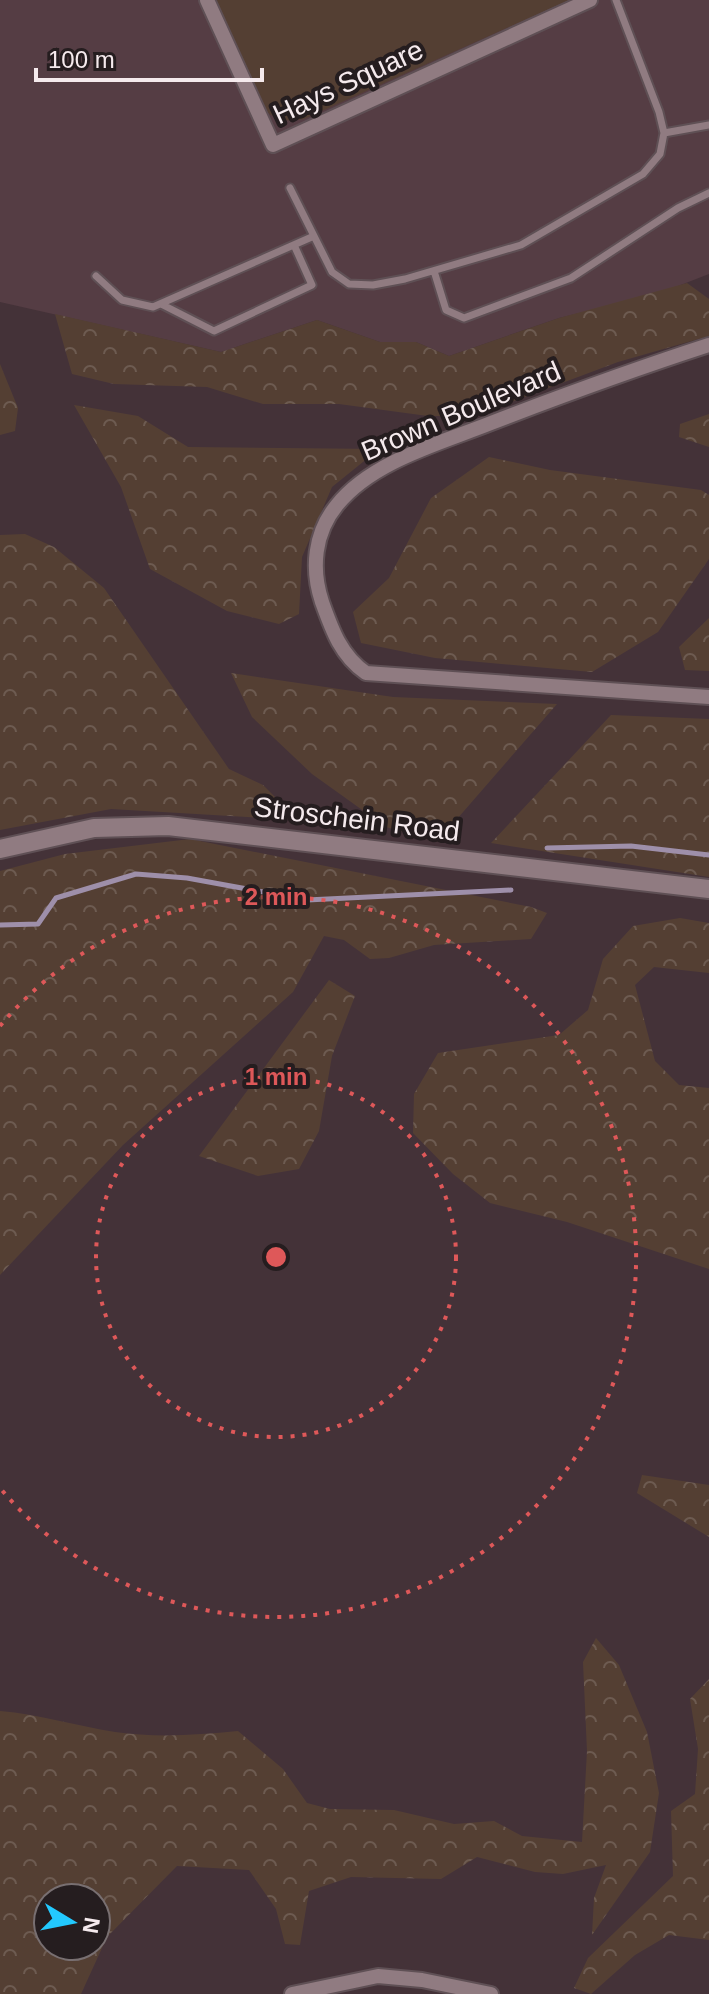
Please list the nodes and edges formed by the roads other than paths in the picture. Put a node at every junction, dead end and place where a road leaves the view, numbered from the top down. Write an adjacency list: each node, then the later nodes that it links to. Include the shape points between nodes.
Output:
1 (207, 0): 2 (street, Hays Square, via 273,145)
2 (590, 0)
3 (616, 0): 5 (lane)
4 (709, 125): 5 (lane)
5 (664, 133): 10 (lane, via 660,154 643,174 521,245)
6 (290, 188): 8 (lane)
7 (709, 193): 10 (lane, via 571,278 464,318 446,310)
8 (314, 236): 9 (lane); 10 (lane, via 332,272 349,284 373,285)
9 (294, 245): 12 (lane); 12 (lane, via 312,285 214,331)
10 (434, 271)
11 (96, 276): 12 (lane, via 122,300 140,307)
12 (161, 304)
13 (709, 345): 14 (street, Brown Boulevard, via 609,377 369,478 336,505 320,530 315,558 318,591 332,631 353,664 366,673)
14 (709, 697)
15 (0, 849): 16 (street, Stroschein Road, via 94,828 168,826)
16 (709, 889)
17 (292, 1994): 18 (street, via 378,1976)
18 (491, 1994)

